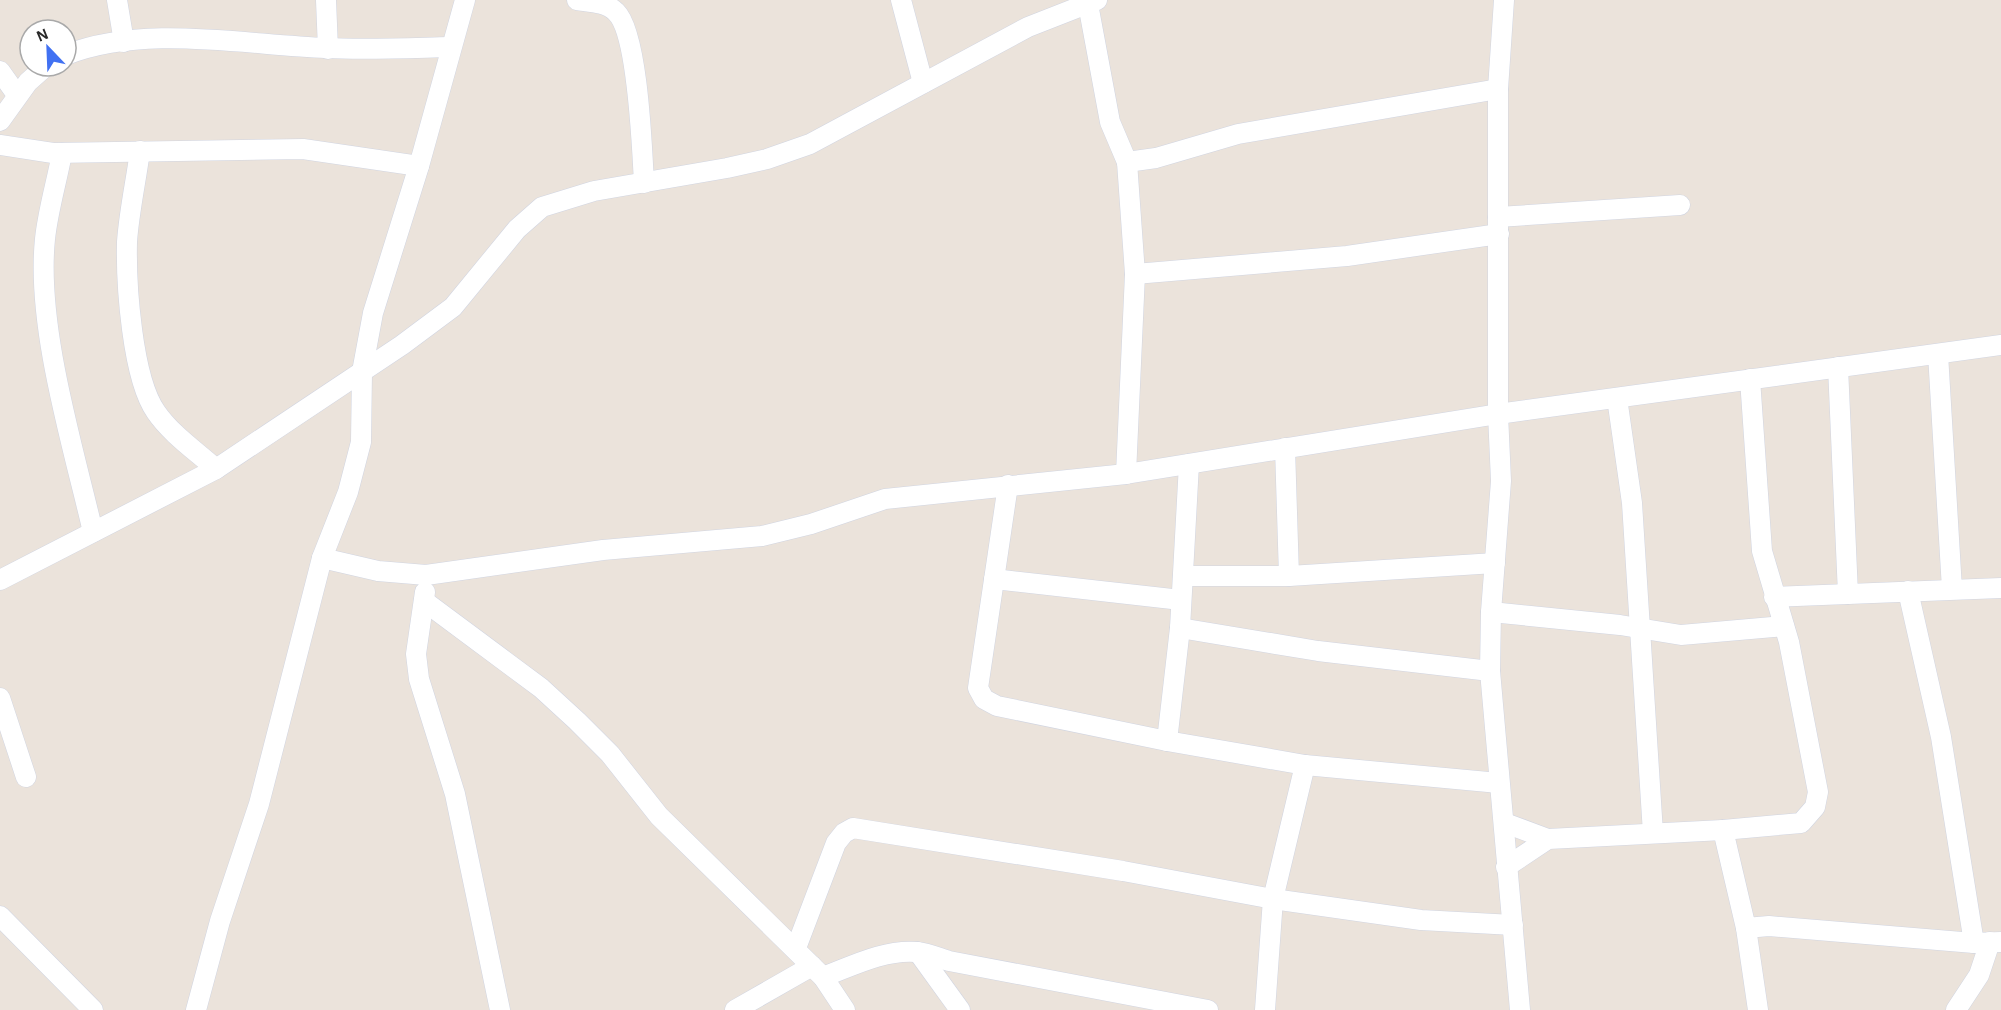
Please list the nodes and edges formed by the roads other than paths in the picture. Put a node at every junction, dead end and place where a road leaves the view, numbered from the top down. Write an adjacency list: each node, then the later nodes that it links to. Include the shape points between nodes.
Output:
1 (117, 0): 8 (street)
2 (326, 0): 10 (street)
3 (465, 0): 9 (street)
4 (577, 0): 23 (street, via 608,5 626,28 638,105)
5 (901, 0): 14 (street)
6 (1504, 0): 15 (street)
7 (1092, 2): 14 (street, via 1028,27); 21 (street, via 1110,122)
8 (124, 42): 10 (street, via 174,38); 11 (street)
9 (450, 47): 10 (street); 22 (street)
10 (328, 49)
11 (78, 52)
12 (0, 70): 16 (street)
13 (32, 78): 16 (street)
14 (923, 83): 23 (street, via 810,144 727,168)
15 (1498, 89): 21 (street, via 1238,134 1156,158); 25 (street)
16 (17, 95): 17 (street)
17 (0, 121)
18 (0, 145): 20 (street)
19 (140, 151): 20 (street); 22 (street, via 303,149); 36 (street, via 127,242 135,346 144,387 163,420)
20 (62, 153): 39 (street, via 45,238 45,282 51,347)
21 (1127, 162): 26 (street)
22 (419, 166): 30 (street, via 373,313)
23 (644, 183): 30 (street, via 594,191 542,207 517,229 453,307)
24 (1680, 205): 25 (street)
25 (1499, 225): 26 (street, via 1347,256); 33 (street)
26 (1135, 274): 37 (street)
27 (2001, 345): 28 (street)
28 (1938, 354): 29 (street); 48 (street)
29 (1838, 367): 31 (street); 50 (street)
30 (362, 372): 36 (street); 40 (street, via 361,442 348,492)
31 (1750, 379): 32 (street); 51 (street, via 1762,551)
32 (1617, 398): 33 (street); 56 (street, via 1632,504)
33 (1498, 414): 34 (street); 41 (street, via 1501,481)
34 (1285, 448): 35 (street); 44 (street)
35 (1189, 464): 37 (street); 43 (street)
36 (216, 469): 39 (street)
37 (1125, 474): 38 (street)
38 (1008, 485): 42 (street, via 885,499 762,536 603,550); 45 (street)
39 (93, 532): 46 (street)
40 (322, 558): 42 (street, via 378,571); 78 (street, via 259,804 220,921)
41 (1495, 563): 44 (street); 54 (street)
42 (426, 575): 53 (street)
43 (1183, 576): 44 (street); 52 (street)
44 (1289, 576)
45 (994, 579): 52 (street); 60 (street, via 978,688 984,699 997,706)
46 (0, 580)
47 (2001, 588): 48 (street)
48 (1952, 589): 49 (street)
49 (1908, 591): 50 (street); 73 (street)
50 (1848, 594): 51 (street)
51 (1774, 597): 55 (street)
52 (1181, 600): 57 (street)
53 (424, 601): 74 (street, via 541,688 610,754 659,816); 79 (street, via 416,654 419,680 455,794)
54 (1491, 612): 56 (street); 58 (street)
55 (1784, 626): 56 (street, via 1681,635); 65 (street, via 1815,771 1815,807 1802,823)
56 (1638, 627): 66 (street)
57 (1180, 628): 58 (street, via 1318,651); 60 (street)
58 (1490, 671): 63 (street)
59 (0, 698): 62 (street)
60 (1167, 741): 61 (street)
61 (1305, 765): 63 (street); 69 (street)
62 (26, 777)
63 (1498, 783): 64 (street)
64 (1505, 823): 67 (street); 68 (street)
65 (1723, 830): 66 (street); 72 (street)
66 (1653, 833): 67 (street)
67 (1548, 839): 68 (street)
68 (1506, 867): 71 (street)
69 (1273, 899): 71 (street, via 1421,920); 74 (street, via 853,828 836,843); 84 (street)
70 (0, 916): 77 (street)
71 (1513, 925): 85 (street)
72 (1746, 928): 73 (street, via 1769,926); 86 (street)
73 (1988, 942): 87 (street, via 1979,975)
74 (796, 948): 76 (street)
75 (918, 952): 76 (street, via 894,953); 82 (street); 83 (street)
76 (818, 971): 80 (street); 81 (street)
77 (93, 1010)
78 (196, 1010)
79 (500, 1010)
80 (735, 1010)
81 (844, 1010)
82 (960, 1010)
83 (1208, 1010)
84 (1265, 1010)
85 (1520, 1010)
86 (1758, 1010)
87 (1956, 1010)

